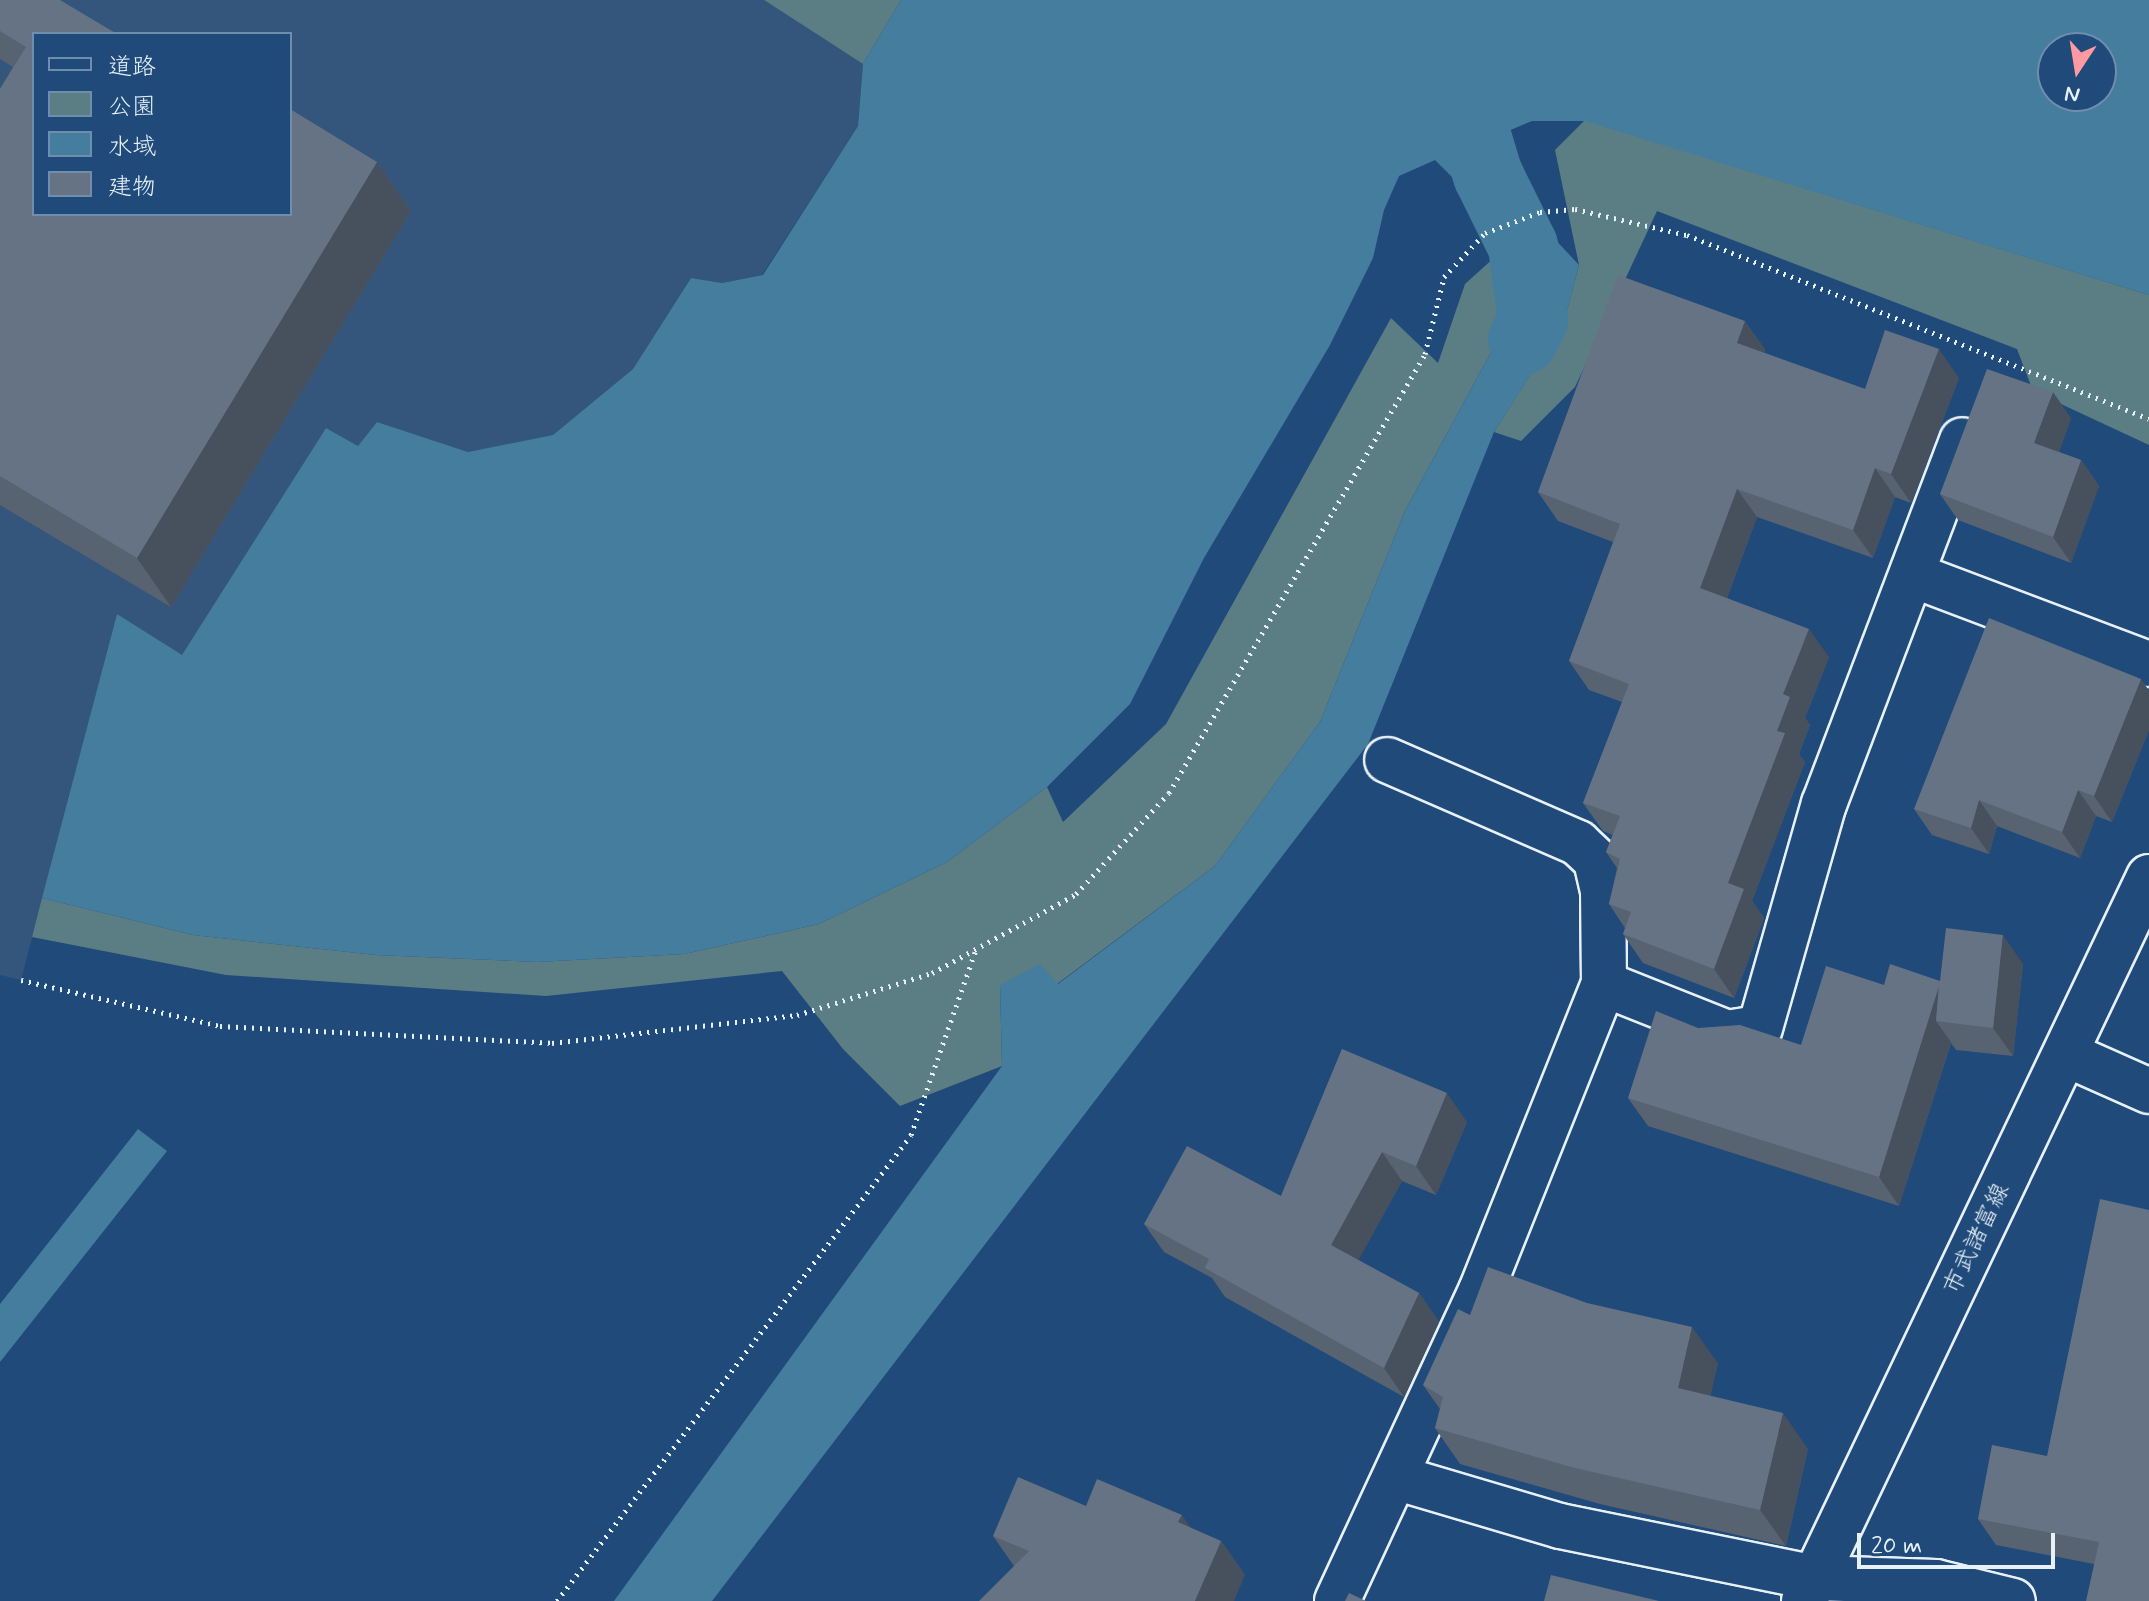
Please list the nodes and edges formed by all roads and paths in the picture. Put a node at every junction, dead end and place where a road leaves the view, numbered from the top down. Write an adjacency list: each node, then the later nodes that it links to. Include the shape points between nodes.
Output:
1 (1979, 396): 3 (street)
2 (2149, 419): 7 (path, via 1687,235 1575,209 1540,212 1485,233 1444,277 1425,354 1169,793 1076,894)
3 (1913, 575): 4 (street); 9 (street, via 1824,804 1760,1028 1727,1033)
4 (2149, 664)
5 (1387, 760): 9 (street, via 1578,843 1596,860 1603,891)
6 (2149, 877): 10 (street, 市武諸富線)
7 (977, 949): 8 (path, via 932,973 797,1015 552,1043 220,1026); 14 (path, via 911,1135)
8 (21, 980)
9 (1604, 984): 12 (street, via 1554,1116)
10 (2066, 1054): 11 (street); 13 (street, 市武諸富線)
11 (2149, 1091)
12 (1398, 1478): 13 (street); 15 (street, via 1375,1515)
13 (1810, 1590): 16 (street, via 1936,1582)
14 (557, 1601)
15 (1337, 1601)
16 (2013, 1601)

